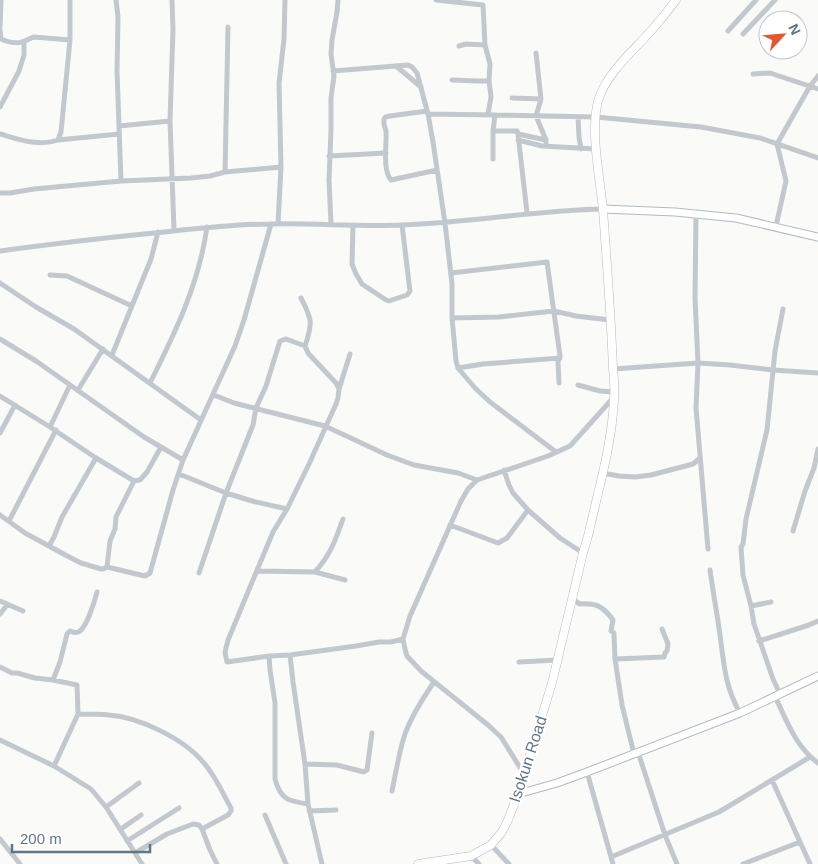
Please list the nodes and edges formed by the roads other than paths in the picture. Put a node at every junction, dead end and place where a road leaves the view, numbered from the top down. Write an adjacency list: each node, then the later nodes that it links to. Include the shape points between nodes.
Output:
1 (1, 0): 12 (street)
2 (70, 0): 15 (street)
3 (116, 0): 41 (street)
4 (172, 0): 40 (street)
5 (285, 0): 59 (street, via 279,83)
6 (338, 0): 21 (street, via 331,54)
7 (436, 0): 17 (street, via 483,5)
8 (676, 0): 39 (main road, Isokun Road, via 611,76 598,101)
9 (756, 0): 13 (street)
10 (775, 0): 14 (street)
11 (228, 27): 62 (street)
12 (0, 29): 16 (street, via 1,39)
13 (728, 31)
14 (743, 34)
15 (70, 40): 16 (street, via 34,37); 43 (street)
16 (24, 42): 33 (street, via 19,71)
17 (485, 45): 18 (street); 27 (street, via 490,64)
18 (459, 46)
19 (536, 53): 32 (street)
20 (396, 66): 21 (street); 24 (street); 25 (street, via 412,67)
21 (333, 71): 55 (street)
22 (753, 74): 28 (street, via 770,73)
23 (818, 76): 28 (street)
24 (412, 78): 25 (street); 29 (street)
25 (419, 80): 29 (street)
26 (452, 80): 27 (street)
27 (489, 81): 35 (street)
28 (810, 86): 30 (street); 50 (street)
29 (421, 87): 34 (street)
30 (818, 88)
31 (512, 98): 32 (street)
32 (541, 99): 37 (street)
33 (0, 107)
34 (428, 113): 35 (street); 54 (street, via 386,117 383,121); 56 (street)
35 (488, 114): 36 (street)
36 (496, 115): 37 (street); 42 (street)
37 (536, 116): 38 (street); 49 (street)
38 (578, 117): 39 (street); 52 (street)
39 (596, 118): 50 (street, via 702,127); 53 (main road, Isokun Road)
40 (170, 121): 41 (street); 63 (street)
41 (119, 126): 45 (street)
42 (493, 131): 46 (street, via 516,131); 58 (street)
43 (61, 132): 47 (street); 48 (street)
44 (0, 134): 48 (street, via 48,143)
45 (119, 134): 47 (street); 64 (street)
46 (518, 137): 49 (street); 51 (street); 67 (street)
47 (70, 139): 48 (street)
48 (58, 140)
49 (546, 140): 51 (street)
50 (777, 144): 57 (street); 75 (street, via 786,182)
51 (546, 146): 52 (street)
52 (581, 149): 53 (street)
53 (596, 149): 66 (main road, Isokun Road)
54 (386, 153): 55 (street); 61 (street, via 391,180)
55 (329, 156): 72 (street)
56 (435, 156): 60 (street); 61 (street)
57 (818, 158)
58 (493, 159)
59 (281, 167): 62 (street); 71 (street)
60 (437, 170): 61 (street); 69 (street)
61 (430, 171)
62 (225, 172): 63 (street)
63 (173, 178): 64 (street); 77 (street)
64 (121, 181): 65 (street)
65 (0, 193)
66 (603, 209): 67 (street); 68 (street); 89 (main road, Isokun Road)
67 (527, 213): 69 (street)
68 (696, 214): 75 (street); 96 (street)
69 (446, 223): 74 (street); 81 (street)
70 (271, 224): 71 (street); 76 (street); 108 (street, via 244,320)
71 (278, 224): 72 (street)
72 (331, 224): 73 (street)
73 (353, 225): 74 (street); 74 (street, via 352,264 356,274 362,284 390,301 410,292)
74 (402, 225)
75 (776, 226): 79 (street)
76 (207, 227): 77 (street); 101 (street, via 189,299)
77 (174, 230): 78 (street)
78 (158, 232): 80 (street); 85 (street)
79 (818, 237)
80 (0, 251)
81 (451, 273): 87 (street, via 547,262); 88 (street)
82 (50, 275): 85 (street, via 67,276)
83 (0, 284): 92 (street)
84 (301, 298): 91 (street, via 311,319)
85 (132, 306): 94 (street)
86 (783, 310): 99 (street)
87 (554, 311): 88 (street); 89 (street); 95 (street)
88 (452, 318): 97 (street)
89 (610, 320): 98 (main road, Isokun Road)
90 (0, 339): 103 (street)
91 (305, 346): 105 (street); 111 (street, via 286,339 280,341)
92 (103, 350): 94 (street); 106 (street)
93 (350, 354): 105 (street)
94 (112, 355): 101 (street)
95 (560, 358): 97 (street); 102 (street)
96 (698, 363): 98 (street); 99 (street); 121 (street, via 696,408)
97 (458, 368): 119 (street, via 490,402)
98 (613, 369): 107 (main road, Isokun Road)
99 (773, 370): 100 (street); 153 (street, via 767,430 742,545 743,574)
100 (818, 373)
101 (150, 383): 112 (street)
102 (559, 383)
103 (70, 385): 106 (street); 114 (street)
104 (578, 385): 107 (street)
105 (339, 389): 113 (street)
106 (78, 390): 117 (street)
107 (614, 394): 119 (street, via 570,446); 127 (main road, Isokun Road, via 611,431)
108 (214, 395): 111 (street); 112 (street)
109 (0, 396): 110 (street)
110 (15, 405): 114 (street); 116 (street)
111 (256, 408): 113 (street); 131 (street, via 253,425)
112 (201, 420): 122 (street)
113 (325, 426): 129 (street, via 414,465); 132 (street)
114 (50, 427): 115 (street)
115 (56, 430): 120 (street); 136 (street)
116 (0, 433)
117 (161, 446): 122 (street); 130 (street, via 147,472 140,480)
118 (818, 448): 125 (street)
119 (556, 452): 126 (street)
120 (96, 458): 130 (street); 139 (street)
121 (700, 458): 123 (street); 124 (street)
122 (183, 460): 128 (street)
123 (693, 464): 124 (street); 127 (street, via 635,477)
124 (700, 466): 140 (street)
125 (816, 469): 138 (street, via 805,491)
126 (504, 470): 129 (street); 133 (street, via 513,493)
127 (602, 473): 141 (main road, Isokun Road)
128 (179, 474): 131 (street); 142 (street, via 150,573 145,576)
129 (477, 480): 137 (street, via 460,501)
130 (134, 481): 142 (street, via 116,517)
131 (226, 493): 132 (street); 146 (street)
132 (287, 509): 144 (street, via 273,532)
133 (528, 510): 137 (street, via 507,538 498,543); 141 (street)
134 (0, 515): 136 (street)
135 (343, 519): 145 (street, via 332,549)
136 (9, 521): 139 (street)
137 (450, 525): 158 (street)
138 (793, 531)
139 (49, 546): 142 (street, via 81,563 101,569)
140 (708, 549)
141 (583, 553): 149 (main road, Isokun Road)
142 (107, 566)
143 (710, 570): 170 (street, via 723,663 729,691)
144 (258, 571): 145 (street); 161 (street, via 225,652 227,662)
145 (316, 572): 147 (street)
146 (199, 573)
147 (345, 580)
148 (97, 592): 167 (street, via 81,630 67,634)
149 (574, 593): 162 (street, via 580,604 600,606 613,620 611,631 614,633); 163 (main road, Isokun Road)
150 (0, 601): 152 (street)
151 (771, 602): 153 (street)
152 (7, 604): 154 (street); 155 (street)
153 (751, 606): 159 (street)
154 (23, 611)
155 (0, 614)
156 (818, 621): 159 (street)
157 (662, 629): 162 (street, via 668,644 664,657)
158 (403, 639): 160 (street); 168 (street, via 407,656)
159 (759, 641): 169 (street)
160 (290, 655): 161 (street); 177 (street)
161 (269, 656): 185 (street, via 277,788 290,801)
162 (615, 659): 174 (street, via 622,705)
163 (557, 660): 164 (street); 180 (main road, Isokun Road)
164 (519, 662)
165 (1, 669): 167 (street)
166 (818, 676): 169 (street)
167 (53, 680): 171 (street, via 77,685)
168 (434, 682): 180 (street, via 501,737); 183 (street, via 406,732)
169 (777, 695): 170 (street); 175 (street, via 792,734)
170 (740, 713): 174 (street)
171 (78, 714): 178 (street); 193 (street, via 110,715 150,726 169,735 202,760 231,808 228,815)
172 (372, 733): 177 (street, via 367,770 364,772 337,765)
173 (0, 740): 178 (street)
174 (636, 753): 179 (street); 194 (street)
175 (810, 757): 176 (street); 181 (street)
176 (818, 763)
177 (305, 764): 185 (street)
178 (54, 766): 186 (street, via 91,789)
179 (587, 772): 184 (street); 201 (street)
180 (525, 774): 184 (main road, Isokun Road)
181 (772, 780): 194 (street, via 719,812); 197 (street)
182 (139, 783): 186 (street)
183 (392, 791)
184 (518, 794): 198 (main road, Isokun Road, via 502,832)
185 (308, 804): 189 (street)
186 (106, 807): 192 (street)
187 (179, 808): 196 (street)
188 (336, 810): 189 (street)
189 (309, 811): 207 (street)
190 (141, 815): 192 (street)
191 (265, 815): 206 (street)
192 (121, 829): 196 (street)
193 (202, 829): 199 (street, via 193,824); 205 (street)
194 (665, 835): 201 (street); 212 (street)
195 (0, 839): 203 (street)
196 (127, 841): 199 (street)
197 (800, 842): 213 (street); 214 (street)
198 (491, 845): 200 (main road, Isokun Road); 210 (street)
199 (134, 853): 204 (street)
200 (471, 856): 202 (main road, Isokun Road); 209 (street)
201 (611, 857): 211 (street)
202 (428, 863): 208 (main road, Isokun Road)
203 (20, 864)
204 (142, 864)
205 (217, 864)
206 (286, 864)
207 (322, 864)
208 (418, 864)
209 (480, 864)
210 (509, 864)
211 (614, 864)
212 (677, 864)
213 (744, 864)
214 (810, 864)

